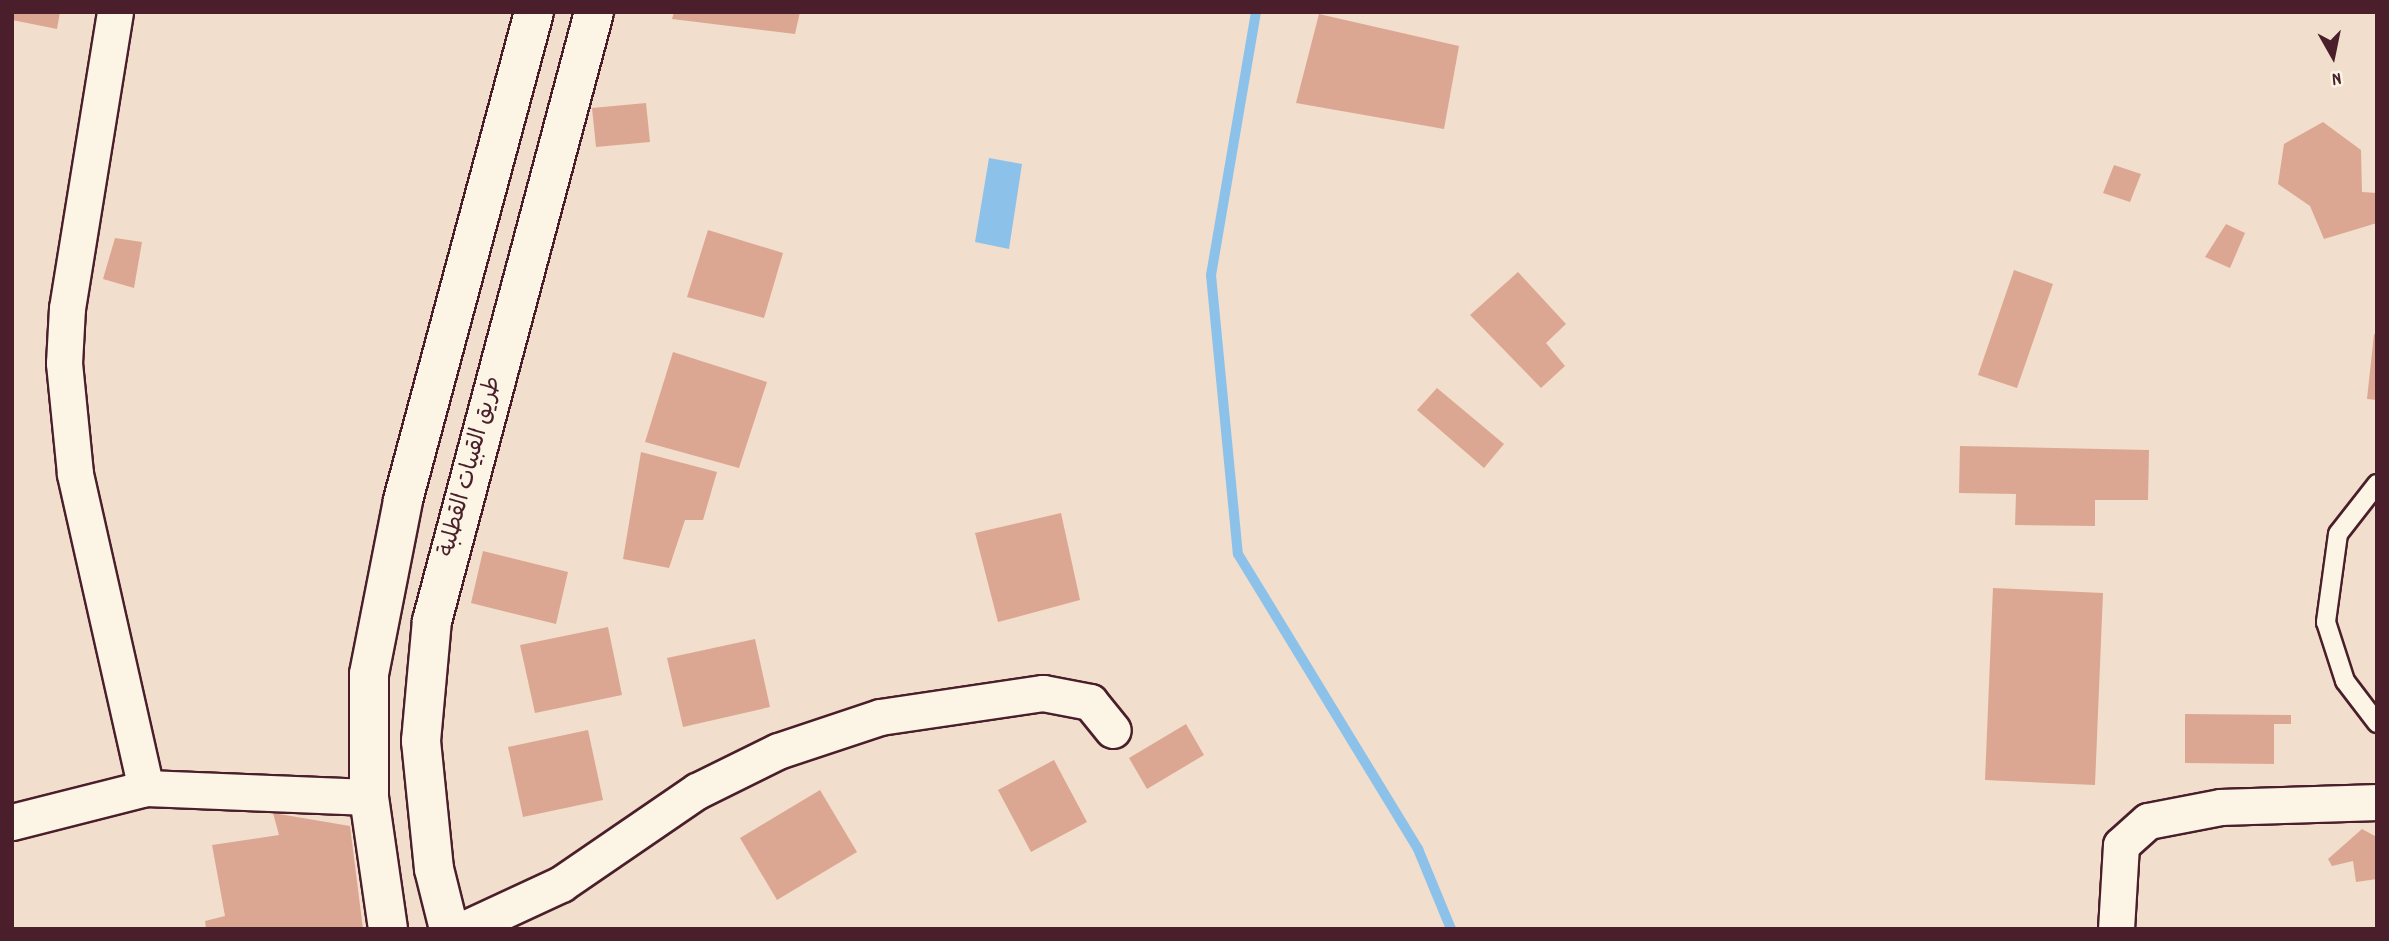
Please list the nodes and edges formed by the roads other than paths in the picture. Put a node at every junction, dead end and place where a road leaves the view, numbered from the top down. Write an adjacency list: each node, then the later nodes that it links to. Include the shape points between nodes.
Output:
1 (115, 12): 9 (street, via 67,308 64,363 75,474)
2 (534, 12): 5 (main road, via 403,500)
3 (594, 12): 6 (main road, طريق القبيات القطلبة)
4 (2377, 484): 7 (lane, via 2338,534 2326,622 2345,681)
5 (380, 610): 6 (main road); 10 (main road, via 369,674)
6 (432, 621): 14 (main road, طريق القبيات القطلبة, via 421,741 434,869)
7 (2377, 723)
8 (1113, 730): 15 (street, via 1090,702 1043,693 880,718 778,751 697,791 561,884)
9 (146, 788): 10 (street); 12 (street)
10 (369, 797): 13 (main road)
11 (2377, 802): 16 (street, via 2221,807 2148,821 2121,845)
12 (12, 822)
13 (388, 929)
14 (449, 929)
15 (464, 929)
16 (2116, 929)

